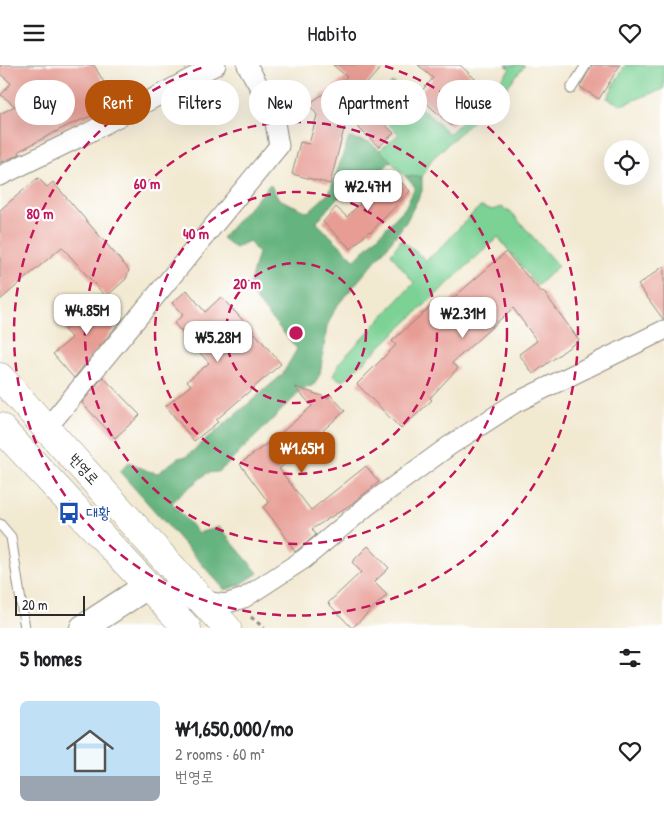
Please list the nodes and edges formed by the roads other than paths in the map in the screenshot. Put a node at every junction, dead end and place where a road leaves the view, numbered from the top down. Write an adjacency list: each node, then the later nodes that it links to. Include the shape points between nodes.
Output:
1 (216, 65): 5 (street)
2 (247, 65): 9 (street, via 273,111 279,146)
3 (586, 65): 4 (lane)
4 (572, 89)
5 (0, 177)
6 (664, 330): 12 (street, via 514,403 367,506 304,559 244,598 226,604)
7 (0, 377): 9 (main road, 번영로)
8 (0, 427): 11 (main road)
9 (47, 428): 12 (main road, 번영로)
10 (0, 524): 13 (lane, via 11,537)
11 (147, 586): 12 (street); 14 (street); 15 (main road)
12 (203, 601): 16 (main road, 번영로)
13 (25, 628)
14 (83, 628)
15 (187, 628)
16 (227, 628)

